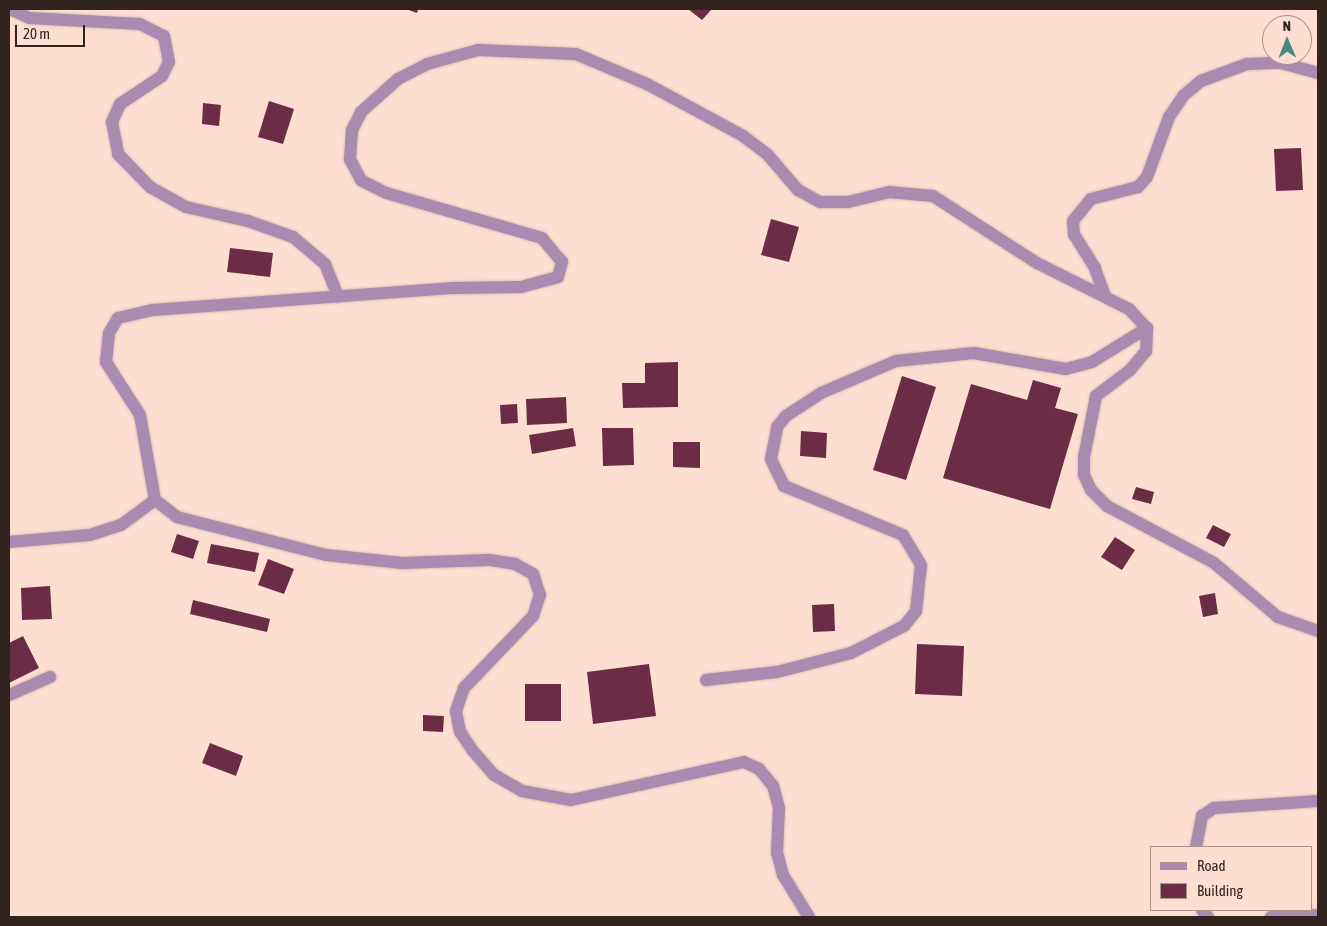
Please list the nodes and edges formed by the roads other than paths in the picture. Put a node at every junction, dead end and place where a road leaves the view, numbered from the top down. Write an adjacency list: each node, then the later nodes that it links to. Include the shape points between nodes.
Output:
1 (10, 9): 4 (street, via 29,18 140,24 164,36 169,62 162,76 120,104 112,122 118,154 150,187 186,207 248,221 292,237 325,264)
2 (1318, 72): 3 (street, via 1280,63 1247,64 1200,81 1183,96 1169,117 1147,177 1138,187 1091,198 1073,221 1074,235 1095,268)
3 (1105, 296): 4 (street, via 1011,248 947,202 903,192 820,202 798,190 767,154 743,136 647,84 576,54 506,50 452,55 398,79 361,112 352,130 350,158 361,180 386,193 542,238 562,262 558,277 521,287); 5 (street, via 1129,309)
4 (338, 297): 6 (street, via 153,310 118,318 109,333 106,362 140,415)
5 (1147, 328): 8 (street, via 1146,351 1139,361 1096,396 1084,457 1084,475 1091,490 1107,506 1214,563 1278,617); 10 (street, via 1092,362 1066,369 974,352 896,361 821,393 786,416 777,427 771,459 784,486 903,534 921,565 916,611 904,626 850,653 777,672)
6 (155, 500): 7 (street, via 121,525 90,536); 15 (street, via 177,517 326,555 402,563 488,560 515,564 532,574 540,595 532,616 464,688 456,711 460,732 472,751 494,775 522,791 570,800 619,792 721,764 744,762 752,765 772,786 779,808 777,853 783,875)
7 (9, 542)
8 (1318, 631)
9 (50, 677): 11 (street)
10 (706, 680)
11 (9, 695)
12 (1318, 800): 13 (street, via 1214,808 1202,816)
13 (1196, 846)
14 (1318, 915): 16 (street)
15 (809, 917)
16 (1271, 917)

